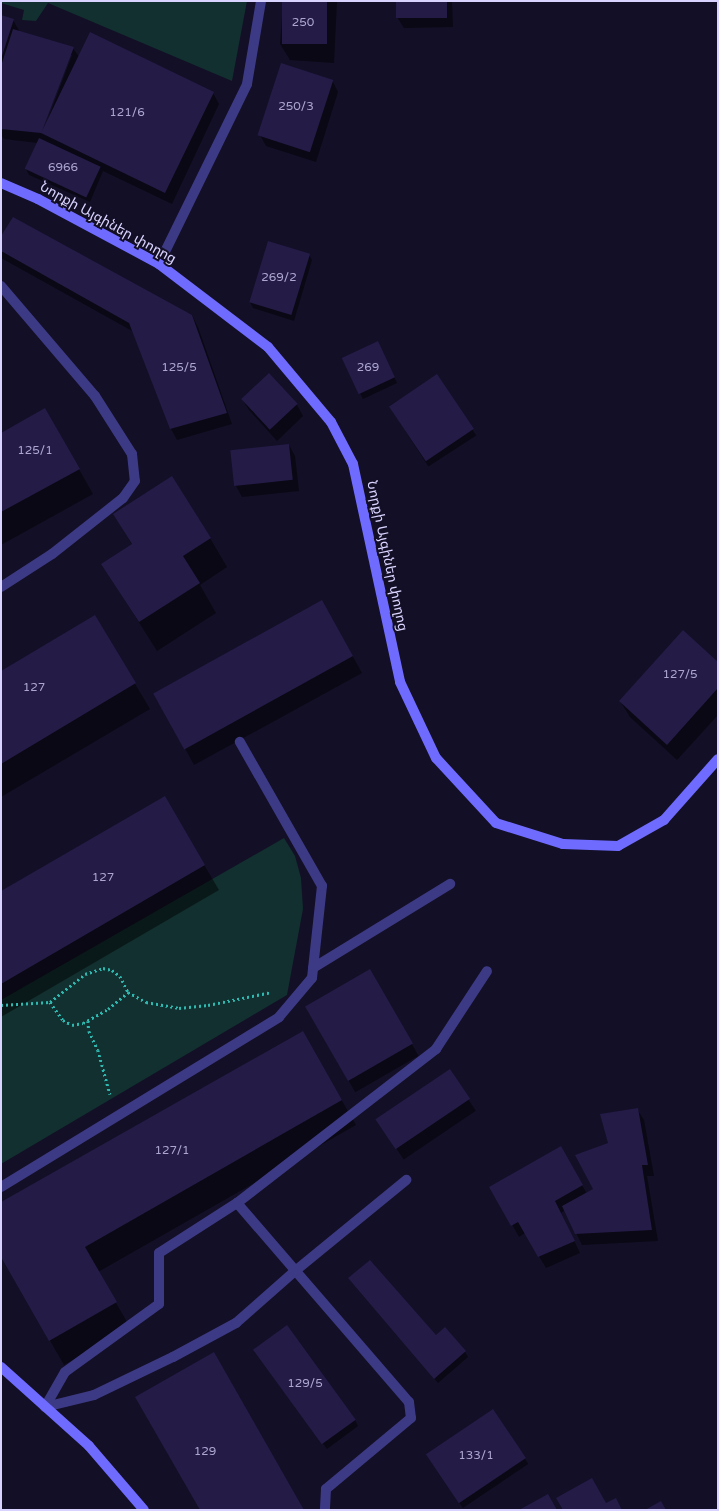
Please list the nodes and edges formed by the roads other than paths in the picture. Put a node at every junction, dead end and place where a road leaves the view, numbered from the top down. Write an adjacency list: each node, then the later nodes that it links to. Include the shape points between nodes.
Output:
1 (261, 1): 3 (street, via 247,84)
2 (1, 183): 3 (street, Նորքի Այգիներ փողոց, via 38,199)
3 (159, 264): 7 (street, Նորքի Այգիներ փողոց, via 268,347 331,422 353,464 400,682 436,758 496,823 563,844 618,846 664,820)
4 (1, 286): 5 (street, via 95,396 132,454 135,481 123,498 52,554)
5 (1, 587)
6 (240, 742): 9 (street, via 322,886)
7 (718, 759)
8 (450, 884): 9 (street)
9 (313, 968): 12 (street, via 312,978 279,1018)
10 (487, 971): 13 (street, via 436,1049)
11 (406, 1180): 14 (street)
12 (1, 1187)
13 (237, 1203): 14 (street); 16 (street, via 158,1253 159,1304 65,1372)
14 (295, 1271): 16 (street, via 236,1323 173,1358 94,1395); 18 (street, via 409,1402 411,1418 326,1489)
15 (1, 1367): 16 (street)
16 (45, 1407): 17 (street, via 89,1446)
17 (144, 1510)
18 (325, 1510)

